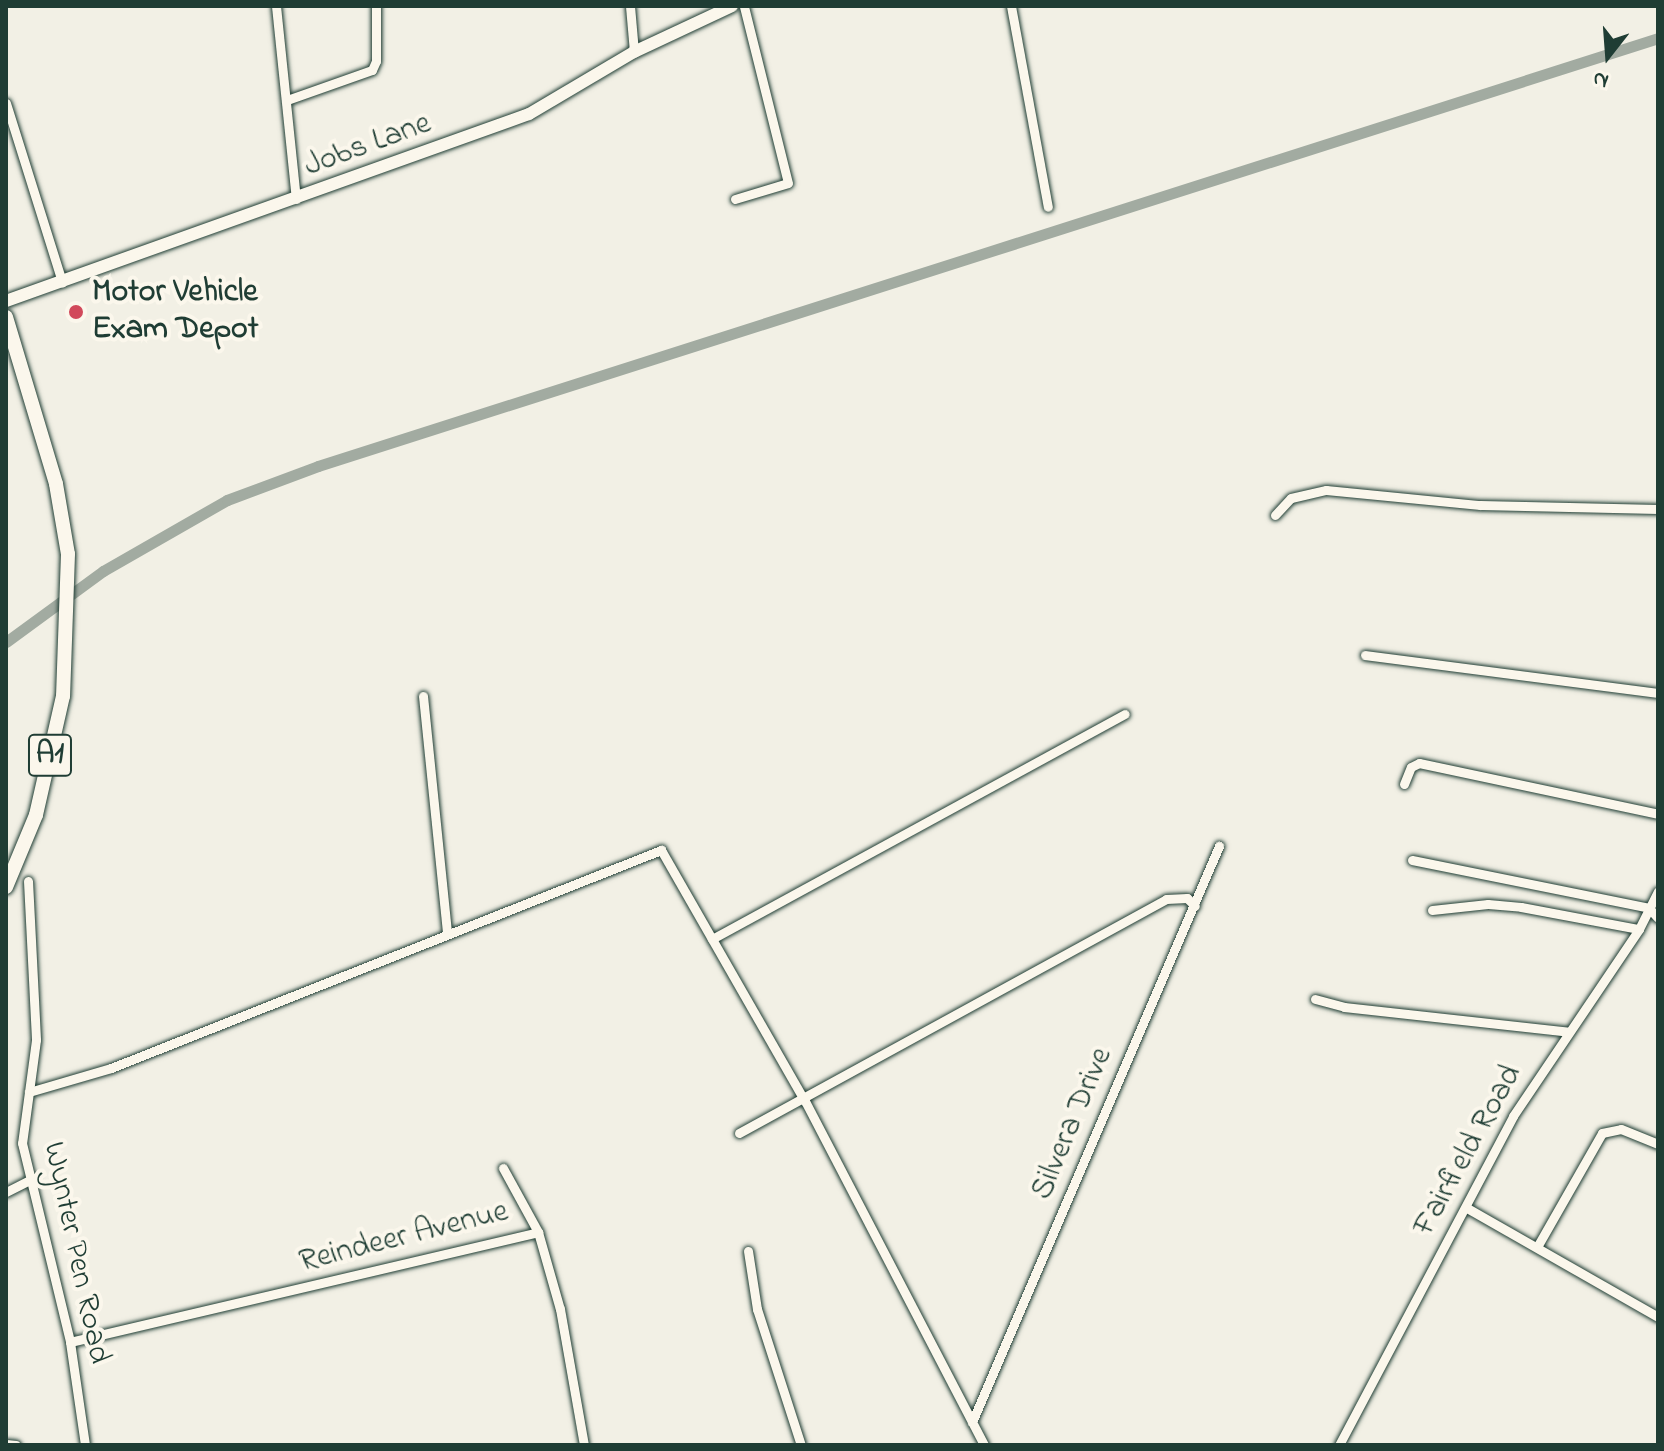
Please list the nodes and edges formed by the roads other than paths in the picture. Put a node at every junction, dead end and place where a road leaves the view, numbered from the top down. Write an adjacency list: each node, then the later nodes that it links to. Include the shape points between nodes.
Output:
1 (276, 6): 8 (street)
2 (376, 6): 8 (street, via 372,70)
3 (630, 6): 7 (street)
4 (732, 6): 7 (street, Jobs Lane)
5 (744, 6): 11 (street, via 788,183)
6 (1011, 6): 12 (street)
7 (634, 52): 10 (street, Jobs Lane, via 529,114)
8 (287, 100): 10 (street)
9 (6, 103): 13 (street)
10 (296, 199): 13 (street, Jobs Lane)
11 (735, 199)
12 (1048, 207)
13 (62, 282): 14 (street, Jobs Lane)
14 (6, 301)
15 (6, 317): 27 (main road, A1, via 56,484 68,554 63,696 36,815)
16 (1658, 509): 17 (street, via 1480,505 1326,490 1291,498)
17 (1275, 515)
18 (1365, 655): 19 (street)
19 (1658, 693)
20 (423, 696): 34 (street)
21 (1125, 714): 35 (street)
22 (1404, 784): 23 (street, via 1411,767 1419,763)
23 (1658, 814)
24 (1219, 846): 29 (street, Silvera Drive)
25 (1412, 860): 30 (street)
26 (28, 881): 38 (street, Wynter Pen Road, via 36,1040)
27 (6, 887)
28 (1658, 891): 30 (street, Fairfield Road)
29 (1195, 906): 39 (street, via 1187,898 1166,899); 51 (street, Silvera Drive)
30 (1649, 908): 32 (street); 33 (street, Fairfield Road)
31 (1432, 910): 33 (street, via 1521,907)
32 (1658, 918)
33 (1639, 929): 37 (street, Fairfield Road)
34 (447, 934): 35 (street, via 661,850); 38 (street, via 111,1068)
35 (712, 939): 39 (street)
36 (1315, 999): 37 (street, via 1344,1007)
37 (1569, 1032): 45 (street, Fairfield Road, via 1513,1116)
38 (29, 1092): 43 (street, Wynter Pen Road, via 22,1143)
39 (805, 1101): 40 (street); 51 (street)
40 (739, 1133)
41 (1658, 1144): 47 (street, via 1621,1129 1602,1133)
42 (503, 1168): 46 (street)
43 (34, 1178): 44 (street); 50 (street, Wynter Pen Road)
44 (6, 1192)
45 (1467, 1208): 47 (street); 56 (street, Fairfield Road)
46 (538, 1232): 50 (street, Reindeer Avenue); 53 (street, Reindeer Avenue, via 560,1309)
47 (1537, 1247): 49 (street)
48 (748, 1251): 54 (street, via 757,1309)
49 (1658, 1317)
50 (70, 1342): 52 (street, Wynter Pen Road)
51 (972, 1422): 55 (street)
52 (85, 1445)
53 (584, 1445)
54 (801, 1445)
55 (984, 1445)
56 (1339, 1445)

